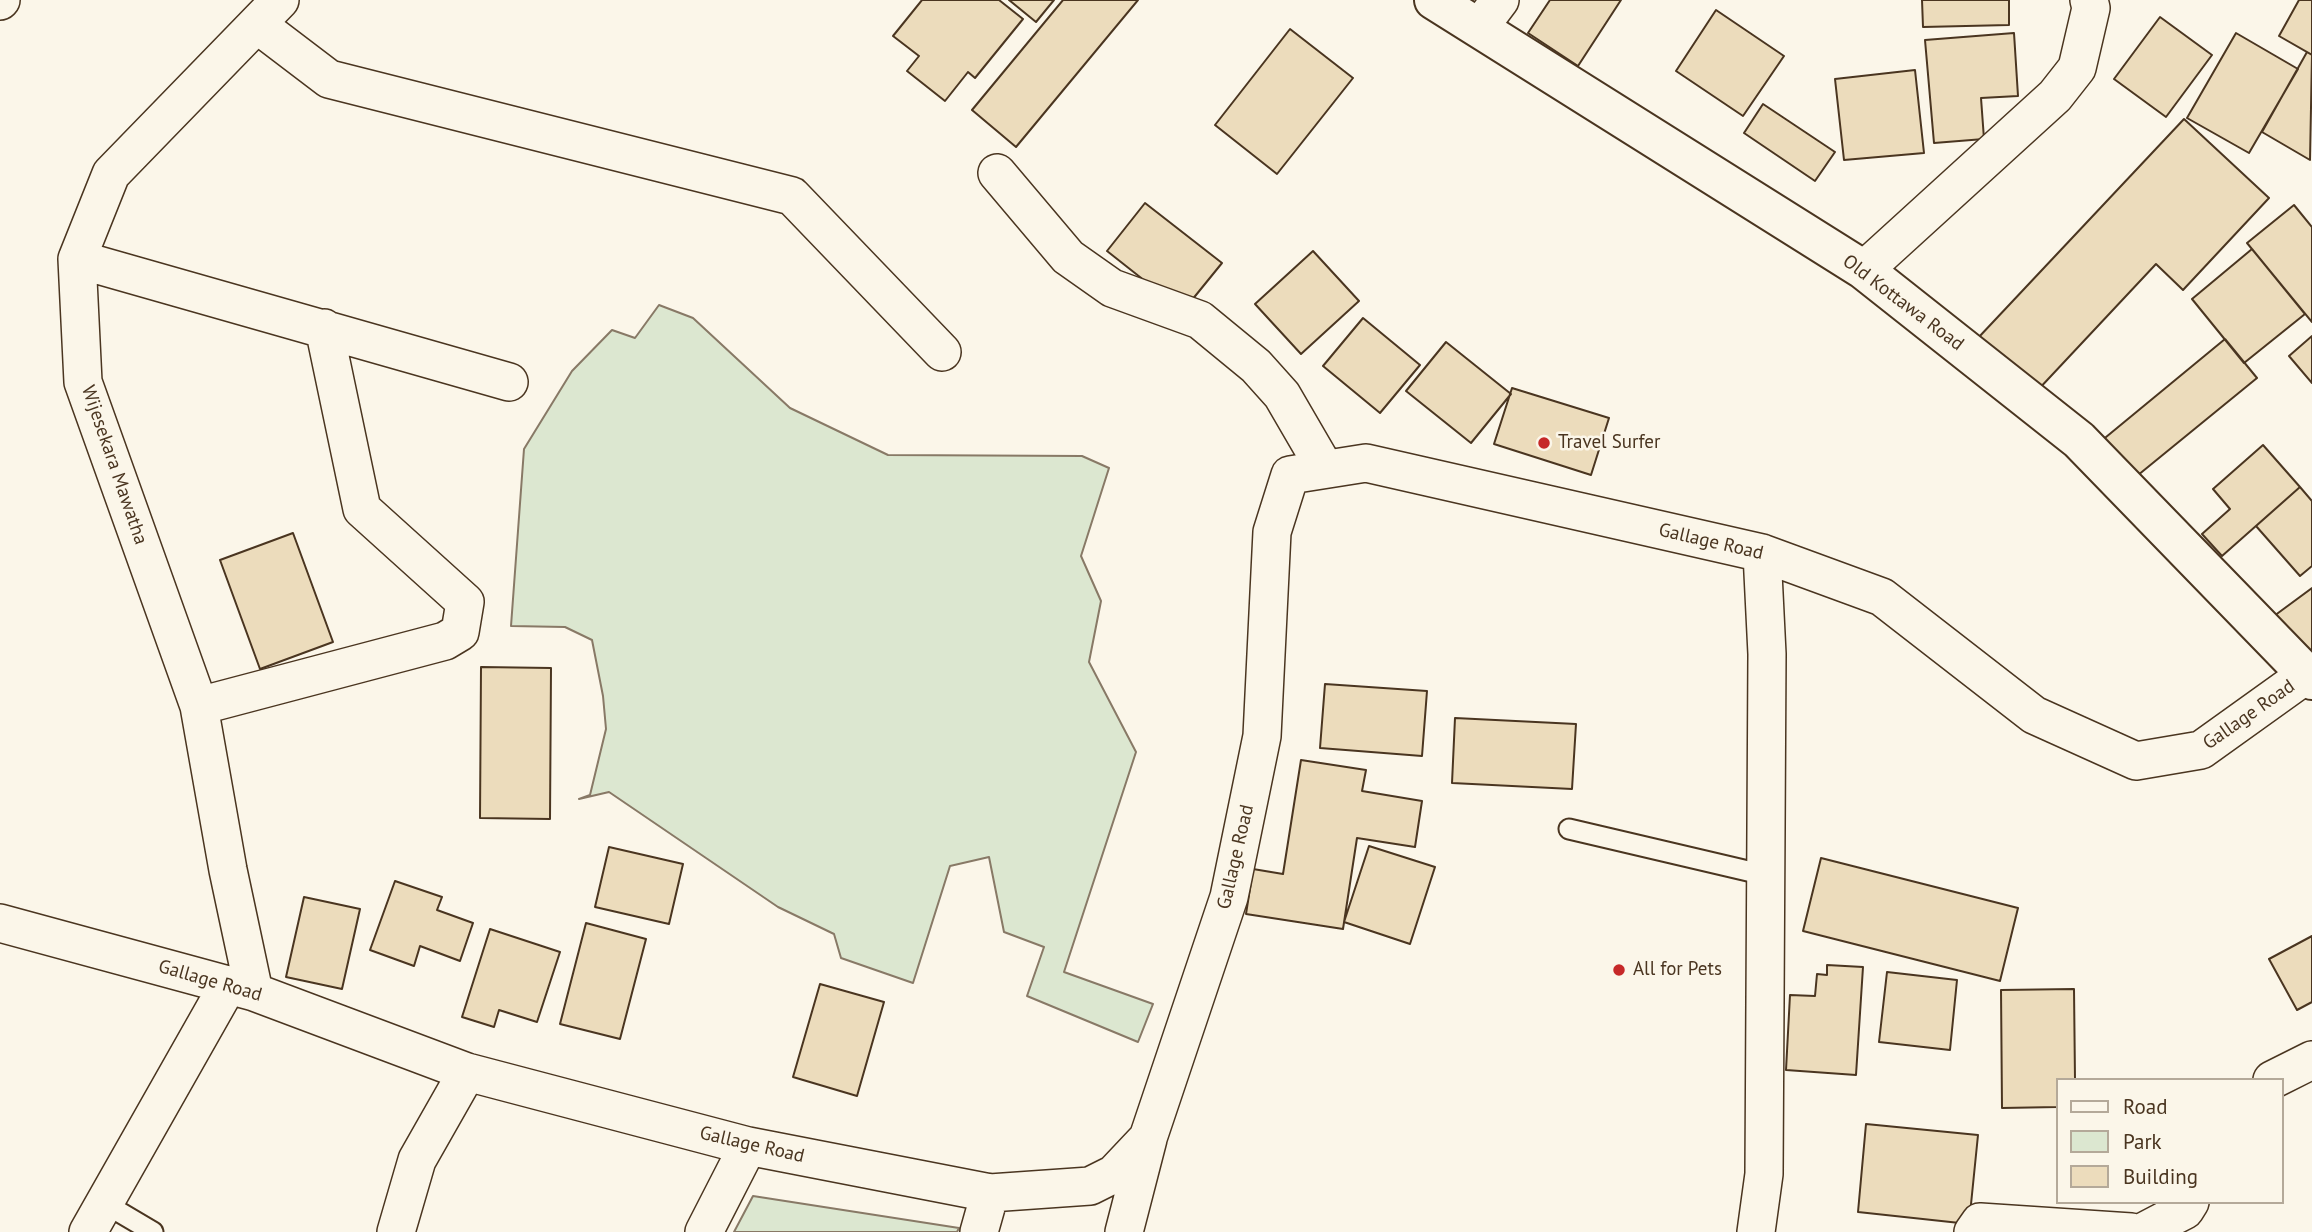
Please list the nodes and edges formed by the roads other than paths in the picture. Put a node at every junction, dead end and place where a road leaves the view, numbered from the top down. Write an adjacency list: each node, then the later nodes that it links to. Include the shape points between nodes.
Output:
1 (1434, 0): 4 (main road, Old Kottawa Road)
2 (2089, 0): 7 (street, via 2077,68 2056,96)
3 (269, 13): 6 (street, Wijesekara Mawatha, via 111,174); 9 (street, via 328,79 792,196)
4 (1489, 14): 7 (main road, Old Kottawa Road)
5 (997, 173): 11 (street, via 1068,257 1112,288 1200,320 1256,366 1282,395)
6 (76, 259): 8 (street); 14 (street, Wijesekara Mawatha, via 83,382)
7 (1864, 270): 13 (main road, Old Kottawa Road, via 2079,440)
8 (324, 328): 10 (street); 14 (street, via 362,509 465,602 460,632 444,641)
9 (942, 352)
10 (509, 382)
11 (1325, 470): 12 (street, Gallage Road, via 1366,463); 22 (street, Gallage Road, via 1290,475 1272,532 1262,736 1229,897)
12 (1762, 553): 13 (street, Gallage Road, via 1882,597 2034,715 2136,761 2201,750); 16 (street, via 1767,654)
13 (2309, 677)
14 (199, 706): 18 (street, Wijesekara Mawatha, via 228,870)
15 (1569, 829): 16 (lane)
16 (1765, 875): 32 (street, via 1764,1174)
17 (0, 923): 18 (street, Gallage Road)
18 (241, 988): 20 (street, Gallage Road); 26 (street)
19 (2312, 1060): 21 (street)
20 (467, 1072): 23 (street, Gallage Road); 28 (street, via 417,1160)
21 (2276, 1078)
22 (1148, 1138): 24 (street, Gallage Road, via 1114,1174 1090,1186); 31 (street)
23 (748, 1146): 24 (street, Gallage Road); 29 (street)
24 (990, 1193): 30 (street)
25 (2189, 1204): 35 (street)
26 (96, 1217): 27 (lane)
27 (153, 1232)
28 (396, 1232)
29 (704, 1232)
30 (979, 1232)
31 (1124, 1232)
32 (1756, 1232)
33 (1973, 1232): 34 (street, via 1980,1222)
34 (2131, 1232)
35 (2143, 1232)

